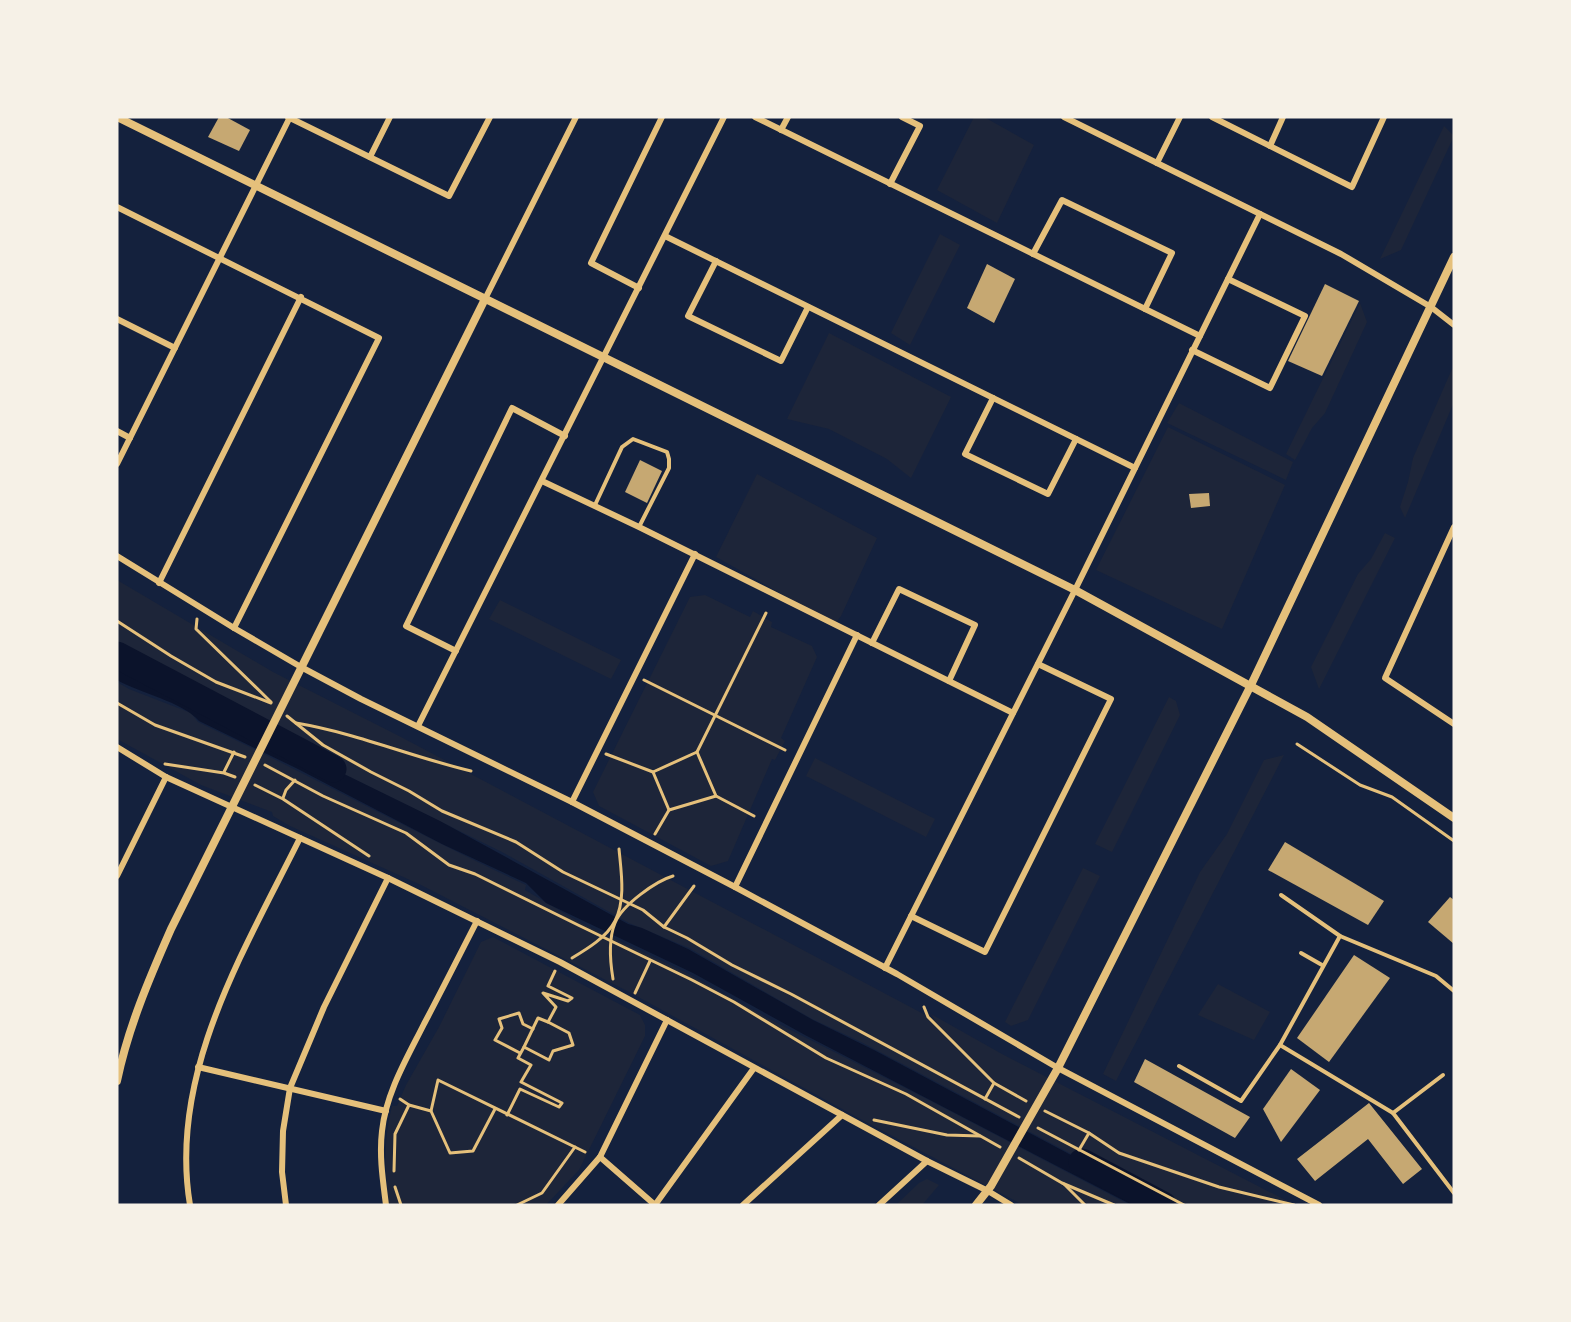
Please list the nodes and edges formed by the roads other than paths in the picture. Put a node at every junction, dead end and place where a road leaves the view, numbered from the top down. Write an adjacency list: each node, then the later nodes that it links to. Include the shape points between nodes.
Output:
1 (117, 117): 21 (street)
2 (289, 117): 18 (street); 21 (street)
3 (390, 117): 18 (street)
4 (490, 117): 18 (street, via 449,196)
5 (576, 117): 32 (street)
6 (662, 117): 30 (street, via 591,263)
7 (724, 117): 24 (street)
8 (755, 117): 16 (street)
9 (788, 117): 16 (street)
10 (902, 117): 20 (street, via 920,126)
11 (1064, 117): 19 (street)
12 (1180, 117): 19 (street)
13 (1212, 117): 17 (street)
14 (1283, 117): 17 (street)
15 (1384, 117): 17 (street, via 1352,187)
16 (781, 130): 20 (street)
17 (1270, 146)
18 (370, 157)
19 (1157, 163): 23 (street)
20 (890, 184): 25 (street)
21 (255, 185): 27 (street); 32 (street)
22 (117, 207): 27 (street)
23 (1260, 214): 29 (street); 34 (street, via 1341,254)
24 (665, 236): 28 (street); 30 (street)
25 (1033, 254): 35 (street); 35 (street, via 1062,200 1172,253)
26 (1454, 256): 34 (street)
27 (220, 257): 31 (street); 39 (street)
28 (716, 261): 33 (street); 33 (street, via 688,316 781,361)
29 (1228, 279): 38 (street); 40 (street, via 1305,316 1270,388)
30 (639, 288): 41 (street)
31 (301, 297): 55 (street); 57 (street, via 379,338)
32 (485, 299): 41 (street); 62 (street)
33 (808, 307): 42 (street)
34 (1431, 307): 37 (street); 64 (street)
35 (1146, 309): 38 (street)
36 (117, 319): 39 (street)
37 (1454, 325)
38 (1200, 336): 40 (street)
39 (175, 348): 45 (street)
40 (1192, 350): 48 (street)
41 (605, 358): 44 (street); 56 (street)
42 (993, 398): 46 (street); 46 (street, via 965,454 1048,494)
43 (117, 431): 45 (street)
44 (565, 435): 49 (street); 60 (street, via 512,408 406,626)
45 (130, 438): 47 (street)
46 (1076, 440): 48 (street)
47 (117, 464)
48 (1135, 468): 56 (street)
49 (542, 481): 50 (street); 60 (street)
50 (595, 505): 51 (street); 51 (lane, via 627,442 633,439 667,452 669,468)
51 (639, 526): 53 (street)
52 (1454, 527): 67 (street, via 1385,678)
53 (694, 554): 58 (street); 71 (street)
54 (117, 556): 55 (street)
55 (159, 583): 57 (street)
56 (1074, 590): 61 (street); 64 (street)
57 (234, 628): 62 (street)
58 (857, 635): 59 (street); 77 (street)
59 (873, 643): 63 (street); 63 (street, via 899,589 975,625)
60 (456, 651): 68 (street)
61 (1038, 664): 65 (street); 79 (street, via 1111,699 985,952)
62 (301, 667): 68 (street); 72 (street)
63 (949, 681): 65 (street)
64 (1251, 685): 73 (street, via 1307,717); 91 (street)
65 (1013, 713): 79 (street)
66 (1454, 714): 67 (street)
67 (1452, 722)
68 (418, 726): 71 (street)
69 (117, 747): 70 (street)
70 (166, 777): 72 (street); 75 (street)
71 (572, 802): 77 (street)
72 (233, 807): 74 (street); 93 (street, via 171,929 138,1006)
73 (1454, 818)
74 (300, 838): 76 (street); 89 (street, via 236,966)
75 (117, 876)
76 (388, 878): 80 (street); 94 (street, via 324,1007)
77 (735, 887): 84 (street)
78 (1281, 895): 81 (lane)
79 (911, 916): 84 (street)
80 (477, 921): 86 (street, via 564,962); 95 (street, via 413,1045)
81 (1340, 936): 83 (lane); 85 (lane, via 1436,976)
82 (1301, 953): 83 (lane)
83 (1322, 965): 87 (lane)
84 (885, 968): 91 (street)
85 (1454, 991)
86 (667, 1020): 90 (street); 98 (street)
87 (1280, 1045): 88 (lane, via 1241,1101); 96 (lane)
88 (1179, 1066)
89 (198, 1067): 94 (street); 102 (street, via 186,1156)
90 (754, 1068): 97 (street); 106 (street)
91 (1058, 1068): 100 (street); 111 (street)
92 (1443, 1075): 96 (lane)
93 (117, 1081)
94 (290, 1089): 95 (street); 103 (street, via 283,1131)
95 (386, 1111): 104 (street, via 382,1144)
96 (1393, 1113): 101 (lane)
97 (842, 1115): 99 (street); 107 (street)
98 (600, 1157): 105 (street); 106 (street)
99 (927, 1161): 100 (street); 108 (street)
100 (989, 1188): 109 (street); 110 (street)
101 (1454, 1193)
102 (190, 1205)
103 (286, 1205)
104 (386, 1205)
105 (558, 1205)
106 (655, 1205)
107 (743, 1205)
108 (879, 1205)
109 (976, 1205)
110 (1011, 1205)
111 (1319, 1205)

